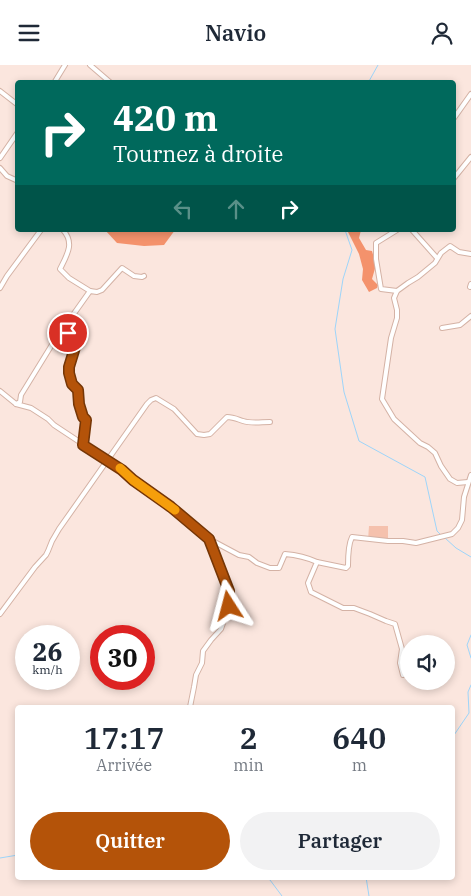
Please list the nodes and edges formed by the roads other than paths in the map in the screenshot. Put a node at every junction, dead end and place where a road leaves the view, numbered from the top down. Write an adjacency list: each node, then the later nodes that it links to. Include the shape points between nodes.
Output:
1 (65, 65): 3 (street)
2 (90, 65): 4 (street)
3 (56, 80)
4 (108, 80)
5 (0, 91): 7 (street)
6 (471, 94): 8 (street)
7 (15, 103)
8 (456, 115)
9 (15, 136): 11 (street)
10 (471, 157): 13 (street)
11 (0, 158)
12 (0, 168): 14 (street)
13 (456, 176)
14 (15, 180)
15 (40, 232): 22 (street)
16 (65, 232): 23 (street, via 70,242 60,269)
17 (394, 232): 24 (street, via 376,243 376,259 381,289)
18 (414, 232): 20 (street)
19 (471, 254): 20 (street, via 450,246)
20 (437, 258): 24 (street, via 435,263)
21 (144, 276): 23 (street, via 134,276 122,268 102,290)
22 (0, 288)
23 (90, 291): 26 (street)
24 (397, 291): 34 (street, via 394,298 397,318 382,399 394,419 435,453 450,479)
25 (471, 316): 27 (street, via 460,325)
26 (64, 326): 29 (street, via 21,395 20,403); 31 (street, via 76,344 69,373 78,390 79,404 86,420)
27 (442, 328)
28 (0, 391): 29 (street)
29 (16, 404): 31 (street, via 48,419)
30 (270, 422): 32 (street, via 226,417 210,434 197,434 174,409 156,398 151,399)
31 (83, 445): 32 (street)
32 (107, 461): 35 (street); 37 (street, via 52,541 46,555)
33 (471, 475): 34 (street)
34 (468, 483): 36 (street, via 462,521 452,534 416,543 352,537 346,568)
35 (209, 539): 36 (street, via 270,569 279,568 285,554); 39 (street, via 229,591 229,606 221,629 204,651)
36 (317, 562): 38 (street, via 308,583 311,592 343,608 354,608 395,624)
37 (0, 614)
38 (400, 642)
39 (190, 705)

